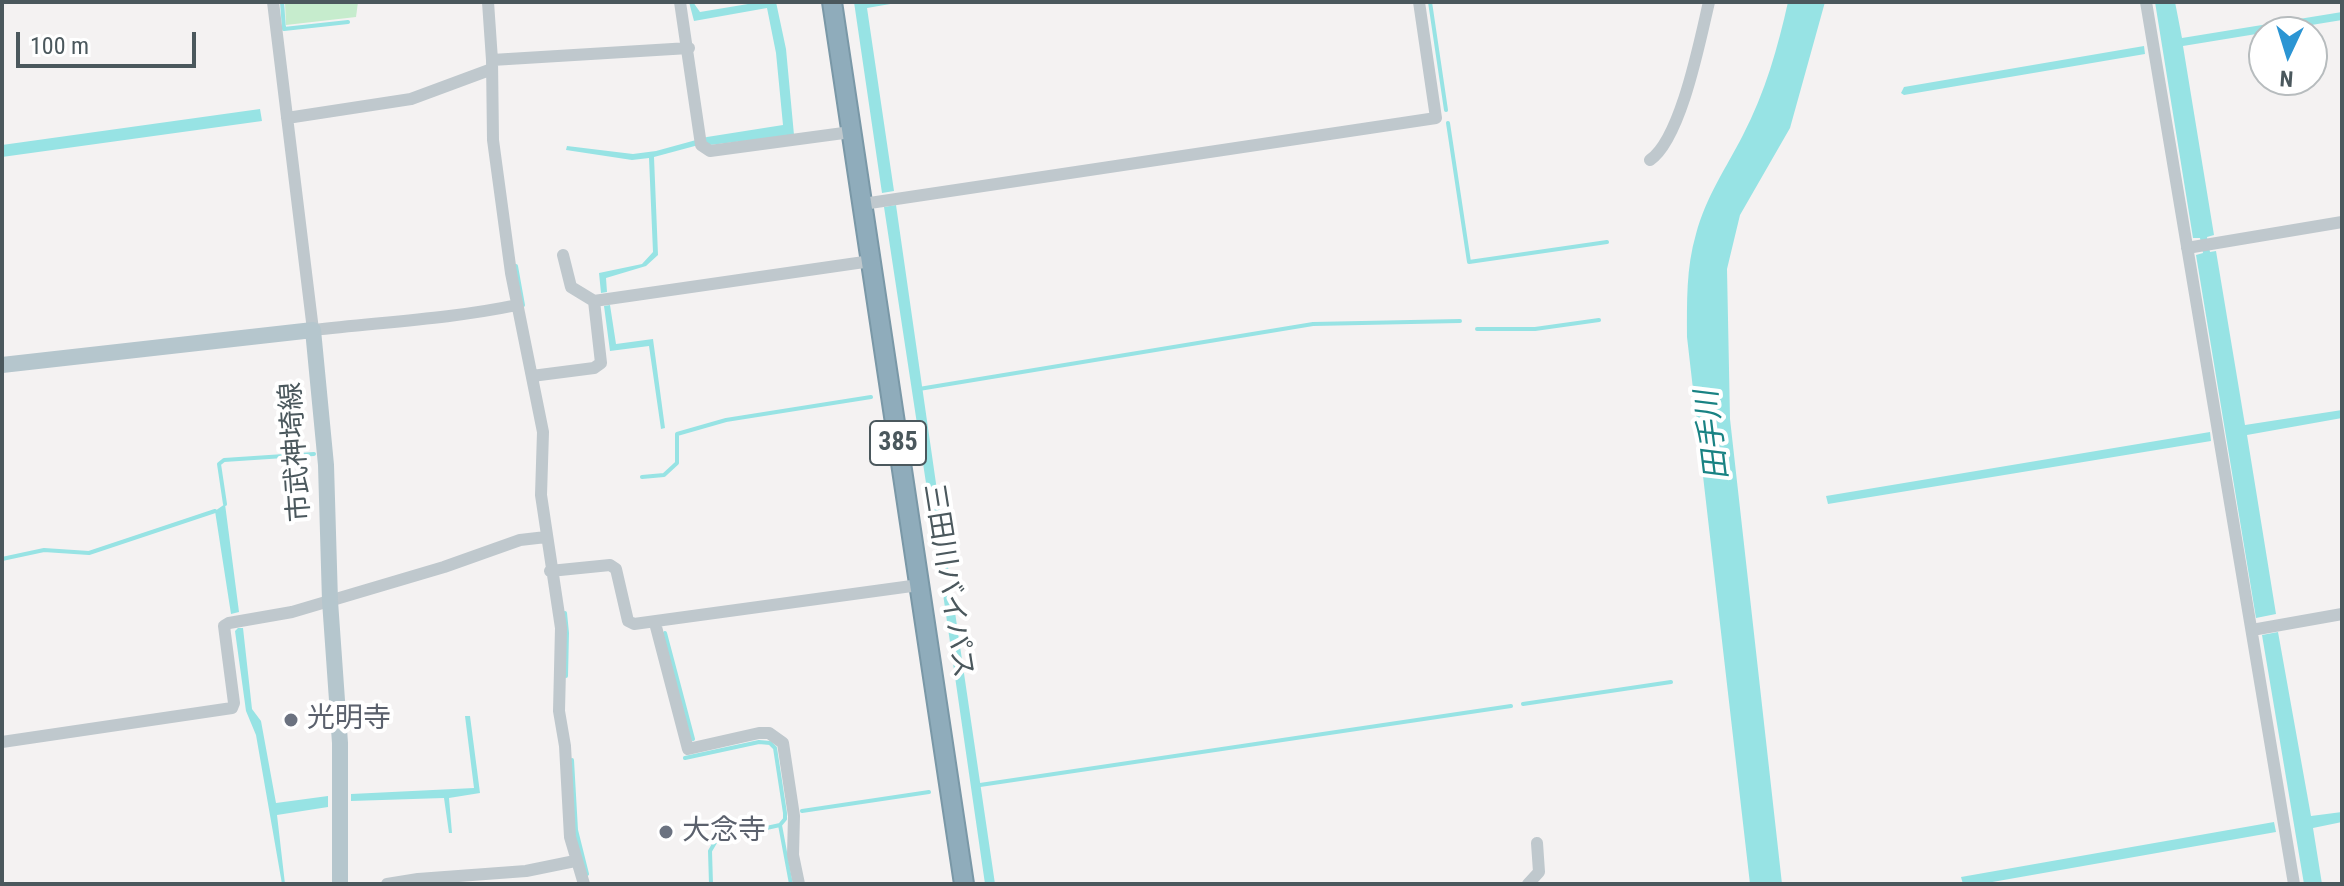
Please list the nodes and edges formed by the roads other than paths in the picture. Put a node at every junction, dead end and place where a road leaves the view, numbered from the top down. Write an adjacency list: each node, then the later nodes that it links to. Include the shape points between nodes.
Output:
1 (273, 2): 10 (street)
2 (488, 2): 9 (street)
3 (680, 2): 8 (street)
4 (832, 2): 11 (highway, 三田川バイパス / 385)
5 (1419, 2): 13 (street, via 1436,118)
6 (1709, 2): 12 (street, via 1671,131)
7 (2146, 2): 15 (street)
8 (689, 48): 9 (street); 11 (street, via 700,141 710,151)
9 (495, 63): 10 (street, via 411,99); 19 (street, via 493,140)
10 (287, 118): 20 (street)
11 (851, 132): 13 (highway, 三田川バイパス / 385)
12 (1650, 160)
13 (863, 204): 17 (highway, 三田川バイパス / 385)
14 (2342, 222): 15 (street)
15 (2199, 246): 29 (street)
16 (563, 255): 18 (street, via 571,287)
17 (871, 261): 18 (street); 25 (highway, 三田川バイパス / 385)
18 (594, 301): 22 (street, via 601,363)
19 (517, 305): 20 (street); 22 (street)
20 (313, 330): 21 (main road); 26 (main road, 市武神埼線, via 326,465)
21 (2, 365)
22 (537, 375): 23 (street)
23 (546, 537): 24 (street); 26 (street, via 511,542)
24 (556, 571): 28 (street, via 610,565 616,569 628,621); 32 (street, via 559,711)
25 (919, 585): 28 (street); 37 (highway, 三田川バイパス / 385)
26 (330, 601): 30 (street, via 224,626 232,708); 33 (main road, 市武神埼線, via 340,743)
27 (2342, 614): 29 (street)
28 (655, 623): 36 (street, via 688,749 759,733 783,743)
29 (2252, 630): 39 (street)
30 (2, 742)
31 (1537, 843): 38 (street, via 1539,872)
32 (575, 861): 34 (street); 35 (street)
33 (340, 884)
34 (387, 884)
35 (584, 884)
36 (799, 884)
37 (964, 884)
38 (1528, 884)
39 (2294, 884)

